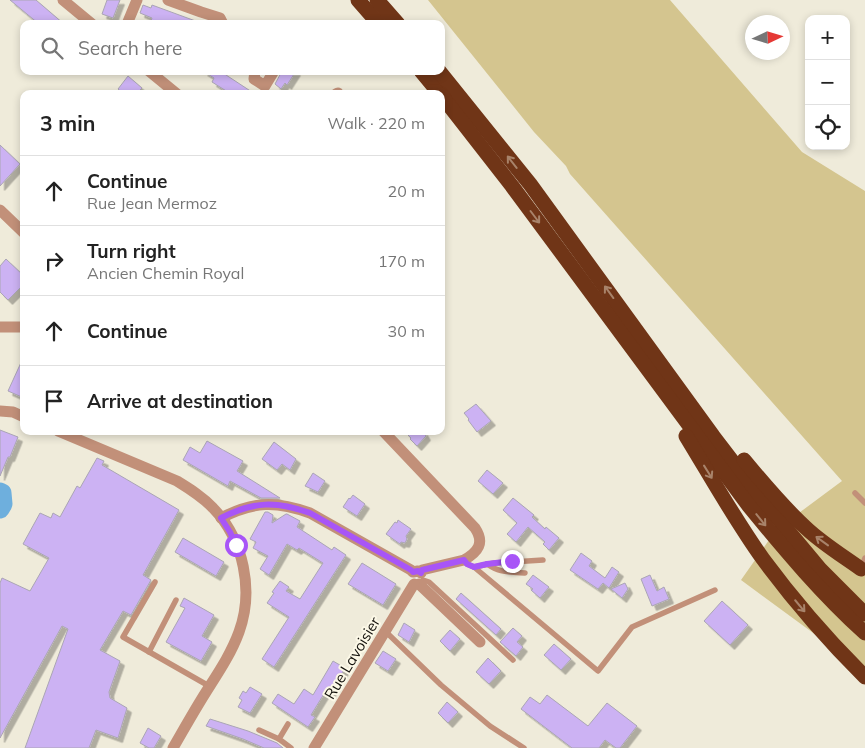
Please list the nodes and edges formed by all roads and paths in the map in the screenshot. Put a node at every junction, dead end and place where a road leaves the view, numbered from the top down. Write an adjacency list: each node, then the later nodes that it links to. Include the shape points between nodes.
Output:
1 (63, 0): 6 (street)
2 (137, 0): 7 (street)
3 (168, 0): 8 (street)
4 (358, 0): 9 (highway)
5 (377, 0): 10 (highway)
6 (87, 20)
7 (129, 20)
8 (221, 20)
9 (376, 20)
10 (394, 20)
11 (154, 75): 16 (street)
12 (254, 75): 13 (street, via 254,79 265,86)
13 (272, 75)
14 (424, 75): 17 (highway)
15 (442, 75): 23 (highway, one-way to 15, via 530,184)
16 (171, 90)
17 (438, 90)
18 (445, 99): 23 (highway, one-way to 23)
19 (0, 210): 20 (street)
20 (20, 229)
21 (0, 327): 22 (street)
22 (20, 327)
23 (632, 336): 33 (highway, one-way to 23, via 817,538 788,512); 41 (highway, via 797,543); 43 (highway, one-way to 43, via 737,490 817,586); 47 (highway, one-way to 47, via 762,557 824,634)
24 (0, 411): 25 (street)
25 (20, 415)
26 (67, 435): 30 (street, via 193,490)
27 (387, 435): 31 (street, via 475,528 479,546)
28 (855, 493): 29 (lane)
29 (865, 503)
30 (221, 518): 37 (street, via 247,507 293,507 310,513 411,570); 48 (street, via 241,558 246,592 239,632)
31 (464, 560): 35 (lane); 37 (street, via 422,570)
32 (542, 560): 34 (lane)
33 (863, 563)
34 (487, 564): 35 (lane); 36 (lane, via 496,570)
35 (474, 567): 39 (lane, via 598,671 632,627)
36 (525, 573)
37 (418, 578): 42 (street, Rue Lavoisier); 44 (street); 46 (lane, via 429,582)
38 (155, 582): 45 (lane, via 123,637)
39 (715, 590)
40 (176, 600): 45 (lane)
41 (865, 614)
42 (385, 632): 54 (street, Rue Lavoisier); 55 (lane, via 490,726)
43 (865, 633)
44 (480, 642)
45 (149, 652): 48 (lane)
46 (513, 660)
47 (865, 677)
48 (210, 687): 52 (street)
49 (288, 724): 51 (lane)
50 (259, 730): 51 (lane)
51 (279, 739): 53 (lane)
52 (173, 748)
53 (291, 748)
54 (314, 748)
55 (524, 748)

